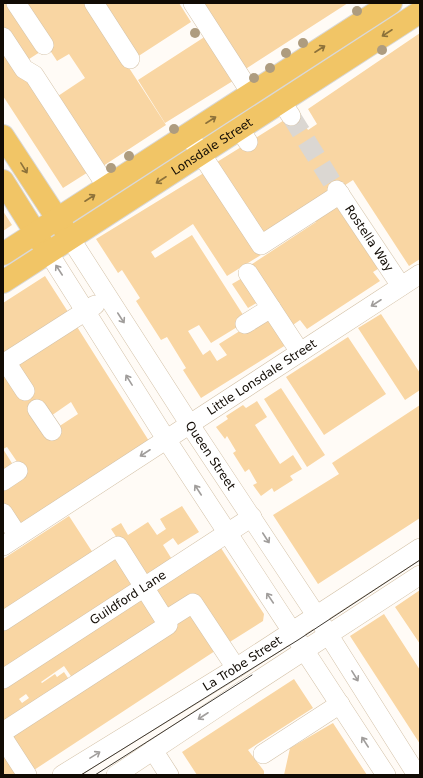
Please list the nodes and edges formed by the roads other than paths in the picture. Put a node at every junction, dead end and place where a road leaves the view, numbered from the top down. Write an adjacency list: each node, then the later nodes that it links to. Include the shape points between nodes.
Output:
1 (16, 3): 7 (street)
2 (94, 3): 8 (street)
3 (192, 3): 9 (street)
4 (391, 3): 9 (main road, Lonsdale Street, one-way to 4)
5 (420, 12): 12 (main road, Lonsdale Street, one-way to 12, via 286,108 244,135)
6 (3, 37): 14 (street, via 24,69 34,75)
7 (44, 45)
8 (130, 59)
9 (251, 93): 10 (main road, Lonsdale Street, one-way to 9)
10 (188, 134): 12 (street); 14 (main road, Lonsdale Street)
11 (3, 136): 15 (main road, Queen Street, one-way to 15)
12 (201, 154): 17 (main road, Lonsdale Street, one-way to 17); 23 (street, Rostella Way, via 261,246 339,192)
13 (3, 181): 16 (main road)
14 (108, 187): 15 (main road, Lonsdale Street, one-way to 14)
15 (57, 220): 16 (main road, Lonsdale Street); 17 (main road, Queen Street)
16 (36, 233): 18 (main road); 19 (main road, Lonsdale Street)
17 (70, 238): 18 (main road, Lonsdale Street); 24 (street, Queen Street)
18 (48, 252): 22 (main road, Lonsdale Street); 26 (street, one-way to 18)
19 (3, 254)
20 (248, 272): 25 (street)
21 (420, 274): 23 (street, Little Lonsdale Street)
22 (3, 282)
23 (401, 286): 28 (street, Little Lonsdale Street, one-way to 28)
24 (108, 297): 26 (street); 31 (street, Queen Street, one-way to 31)
25 (271, 308): 27 (street); 28 (street)
26 (85, 311): 29 (street, via 6,362); 33 (street, one-way to 26)
27 (246, 324)
28 (300, 352): 31 (street, Little Lonsdale Street)
29 (26, 391)
30 (37, 409): 32 (street)
31 (190, 424): 33 (street, Little Lonsdale Street); 35 (street, Queen Street)
32 (52, 431)
33 (166, 439): 36 (street, one-way to 33); 37 (street, Little Lonsdale Street, one-way to 37, via 87,486)
34 (3, 513): 37 (street)
35 (252, 517): 36 (street, Guildford Lane); 41 (street, Queen Street, one-way to 41)
36 (227, 534): 40 (street, Guildford Lane); 44 (street, one-way to 36)
37 (10, 541)
38 (420, 548): 41 (street, La Trobe Street)
39 (420, 575): 45 (street, La Trobe Street)
40 (145, 586): 42 (street); 43 (street, via 118,546); 48 (street, Guildford Lane)
41 (316, 616): 44 (street, La Trobe Street); 45 (street, Queen Street)
42 (166, 620): 47 (street, via 192,603); 50 (street, via 168,625)
43 (3, 621)
44 (292, 630): 46 (street); 47 (street, La Trobe Street)
45 (329, 635): 46 (street, La Trobe Street); 59 (street, Queen Street, one-way to 59)
46 (305, 650): 49 (street); 52 (street, La Trobe Street, one-way to 52)
47 (236, 668): 55 (street, La Trobe Street, one-way to 47)
48 (3, 679)
49 (340, 704): 53 (street); 58 (street, one-way to 49)
50 (3, 732)
51 (3, 738): 54 (street)
52 (153, 750): 56 (street, La Trobe Street); 57 (street)
53 (263, 754)
54 (27, 775)
55 (62, 775)
56 (116, 775)
57 (169, 775)
58 (386, 775)
59 (417, 775)

